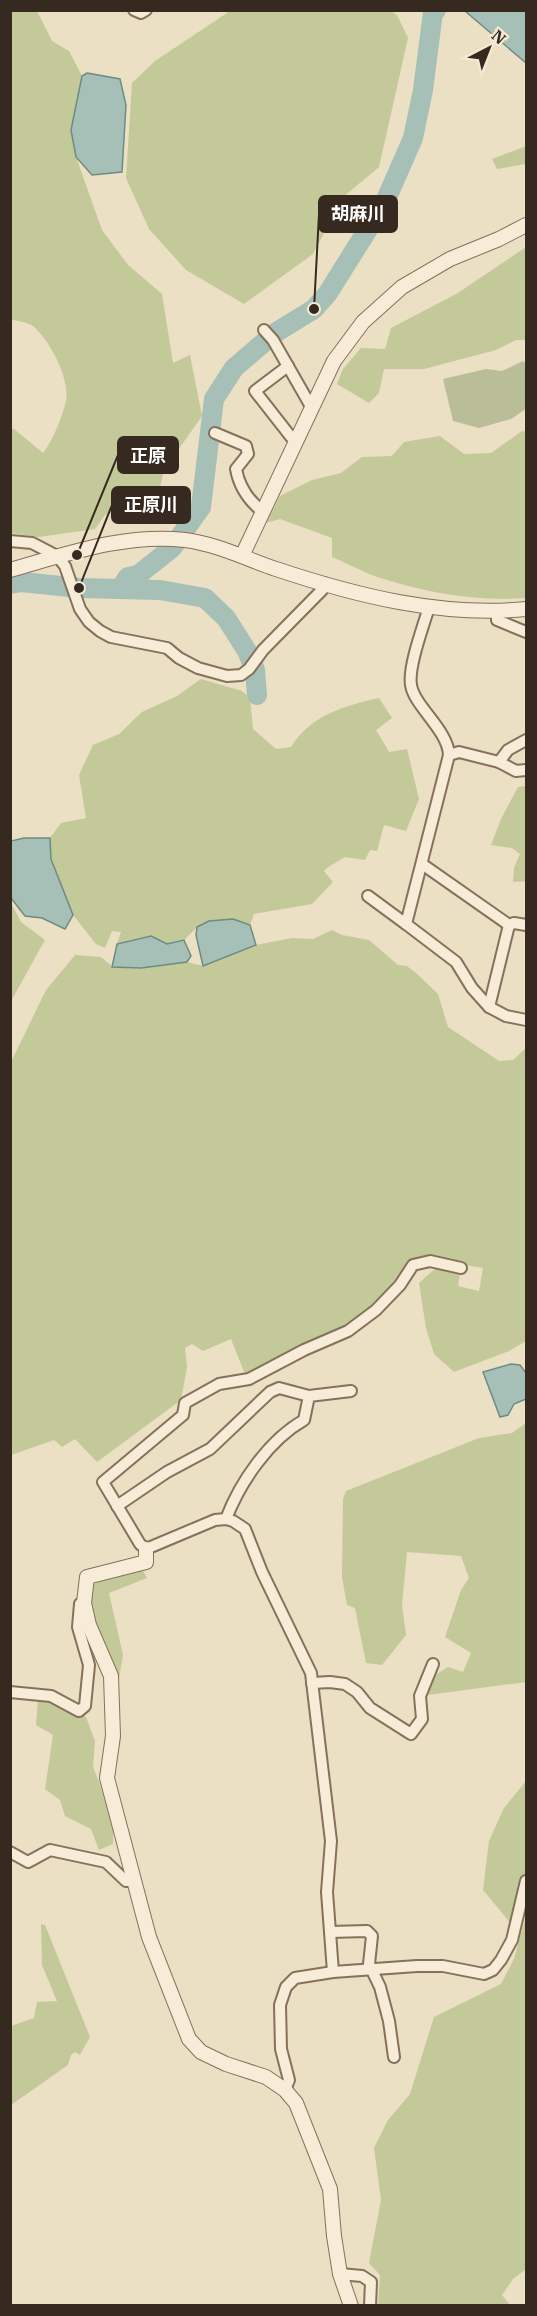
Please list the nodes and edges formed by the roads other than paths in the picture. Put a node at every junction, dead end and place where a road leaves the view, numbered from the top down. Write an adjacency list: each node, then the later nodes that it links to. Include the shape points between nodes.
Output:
1 (134, 10): 2 (street)
2 (146, 10)
3 (526, 225): 6 (street, via 450,259 402,287 363,322 334,361)
4 (264, 330): 5 (street)
5 (288, 366): 6 (street); 8 (street, via 255,391)
6 (313, 405): 8 (street)
7 (215, 433): 9 (street, via 246,446 248,454 236,469 238,480 252,503)
8 (297, 441): 9 (street)
9 (263, 512): 12 (street)
10 (10, 541): 11 (street, via 32,543)
11 (57, 556): 12 (street, via 119,542 170,540 186,540); 13 (street); 14 (street, via 65,566 81,609 100,631 111,637 167,648 198,668 227,676 241,675 249,669 323,589)
12 (242, 556): 14 (street)
13 (10, 570)
14 (324, 583): 15 (street)
15 (429, 607): 17 (street); 20 (street, via 410,676 411,689 449,747)
16 (526, 609): 17 (street)
17 (497, 612): 18 (street, via 497,620)
18 (526, 632)
19 (526, 740): 21 (street, via 508,750)
20 (449, 755): 21 (street, via 459,752); 23 (street)
21 (499, 762): 22 (street, via 516,771)
22 (526, 770)
23 (422, 864): 25 (street); 26 (street)
24 (368, 896): 25 (street)
25 (406, 924): 28 (street, via 456,962)
26 (509, 925): 27 (street); 28 (street)
27 (526, 925)
28 (489, 1007): 29 (street)
29 (526, 1020)
30 (461, 1268): 33 (street, via 430,1261 413,1265 376,1310 348,1331 249,1379 219,1384 185,1403 183,1415 103,1482)
31 (351, 1391): 32 (street)
32 (309, 1396): 33 (street, via 279,1388 270,1392 210,1449); 34 (street, via 304,1420 290,1428 260,1461 233,1501)
33 (117, 1506): 35 (street)
34 (226, 1519): 35 (street, via 204,1524); 38 (street, via 245,1529)
35 (146, 1549): 36 (street, via 146,1562 87,1577)
36 (84, 1603): 39 (street, via 80,1604 78,1627 89,1665 85,1706 79,1711 51,1696); 41 (street, via 111,1676 113,1736 107,1778)
37 (433, 1664): 38 (street, via 420,1696 422,1719 411,1734 370,1708 345,1684)
38 (312, 1683): 43 (street, via 331,1841 327,1892)
39 (10, 1692)
40 (10, 1852): 41 (street, via 28,1863 50,1850 106,1862 126,1881)
41 (134, 1880): 47 (street, via 149,1937 189,2039 201,2052 266,2078)
42 (526, 1881): 44 (street, via 512,1940 493,1970 484,1974 443,1966)
43 (330, 1932): 44 (street, via 367,1931 372,1936); 45 (street)
44 (371, 1969): 45 (street); 46 (street, via 389,2021)
45 (333, 1972): 47 (street, via 296,1978 286,1987 280,2005 282,2049 289,2080)
46 (394, 2057)
47 (285, 2090): 48 (street, via 296,2103 330,2189)
48 (340, 2274): 49 (street); 50 (street, via 362,2276 371,2282)
49 (351, 2306)
50 (370, 2306)

